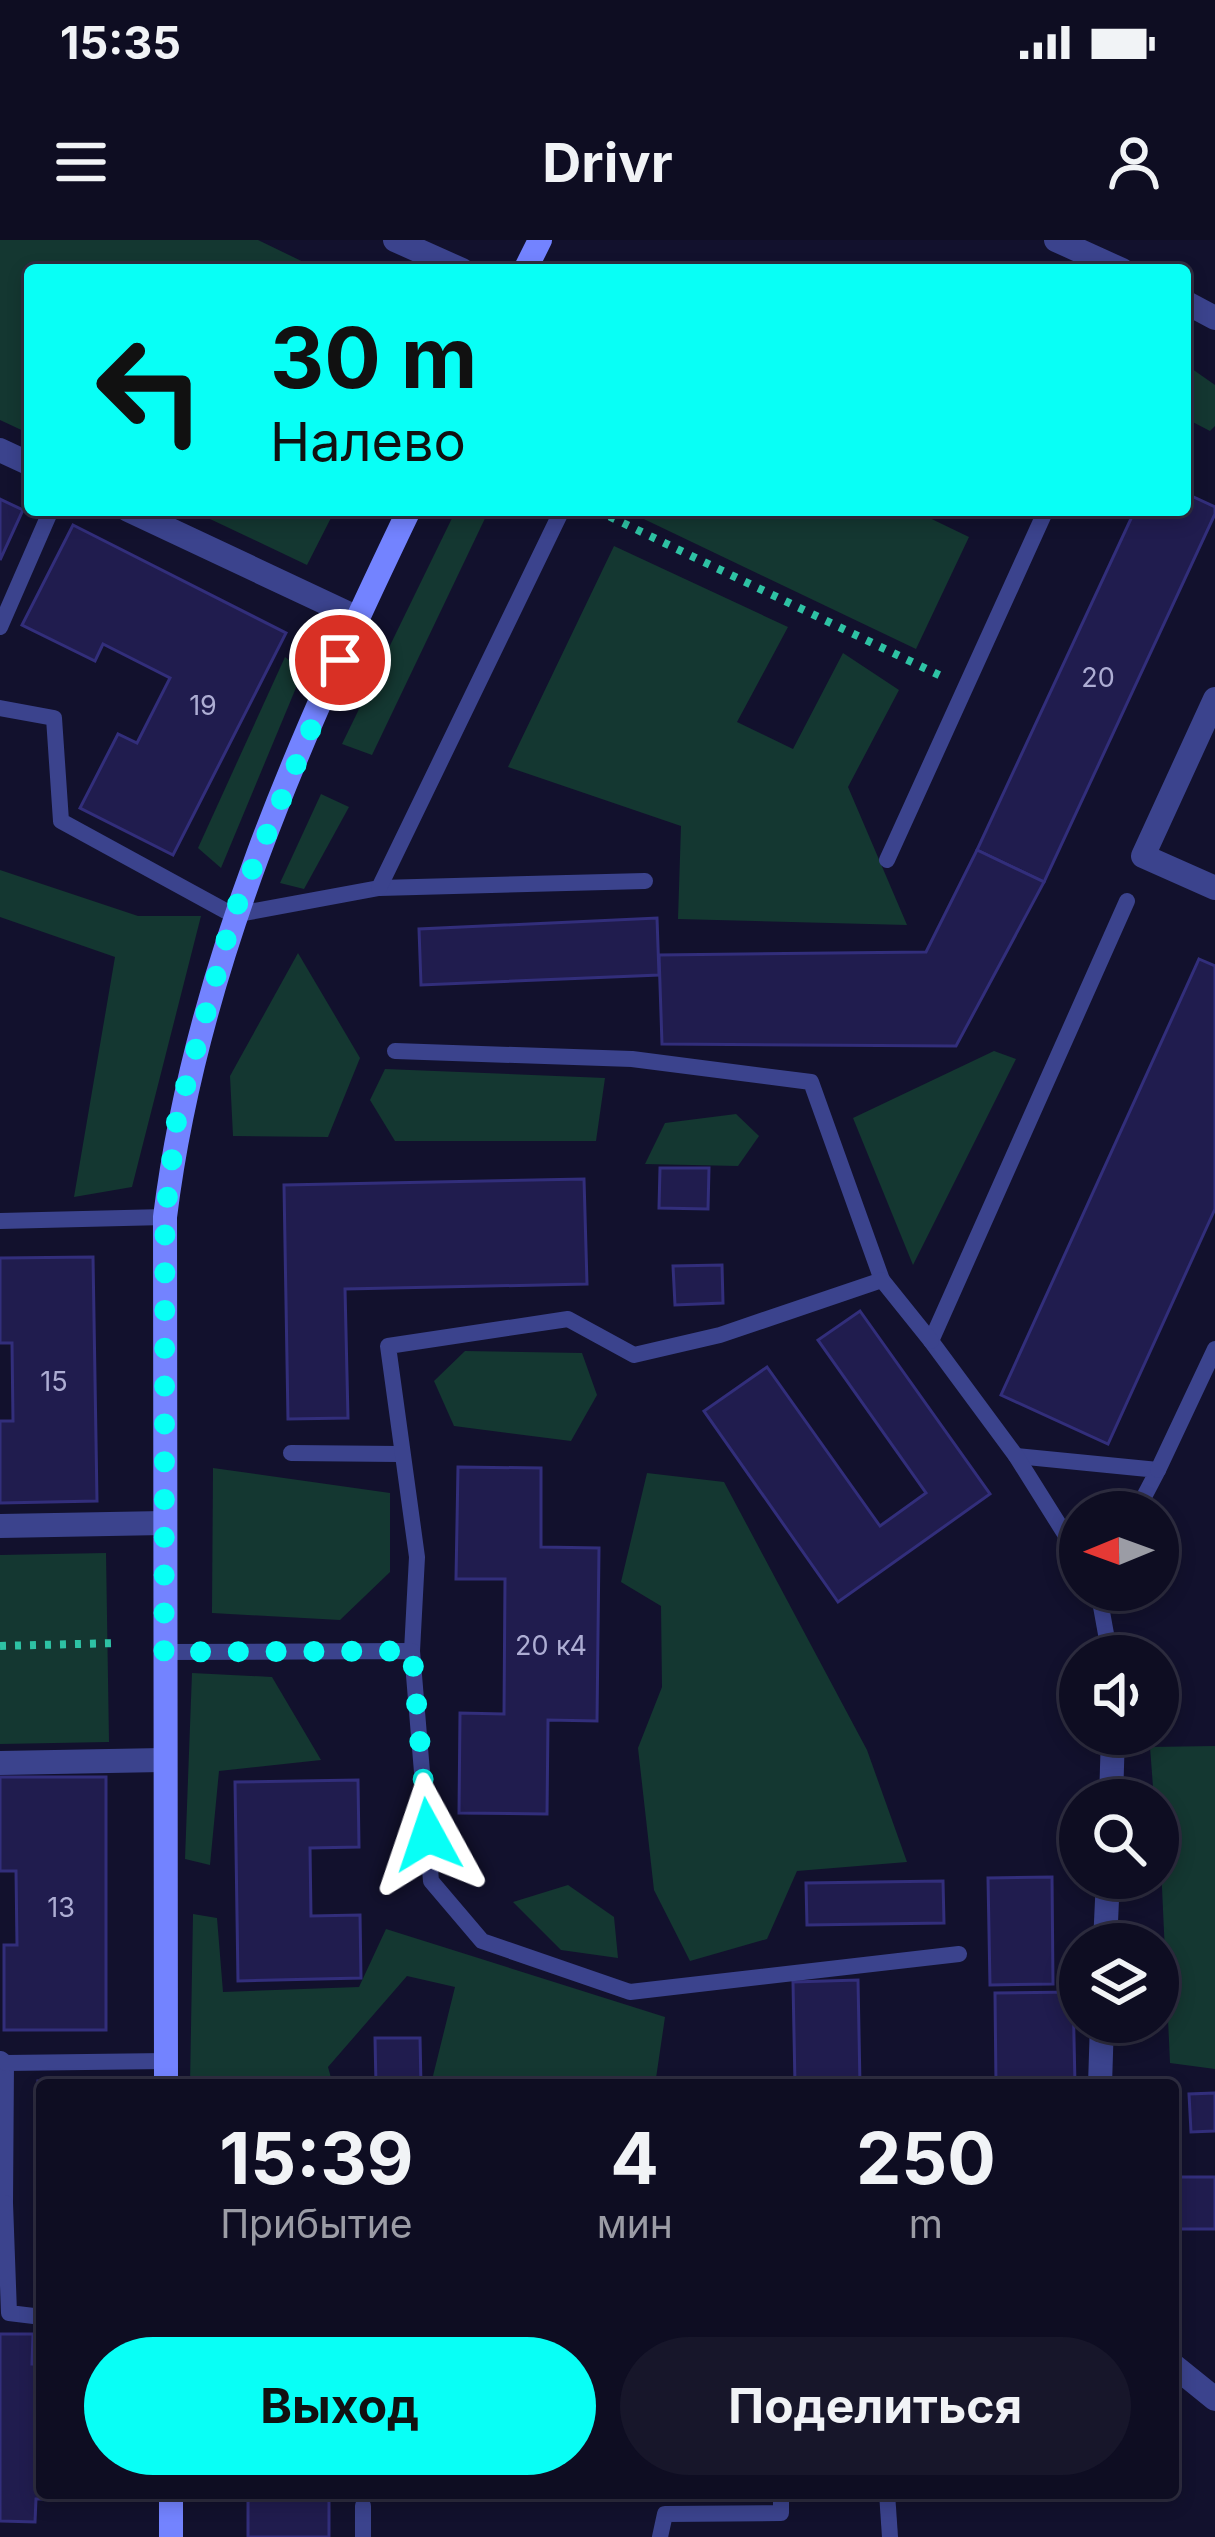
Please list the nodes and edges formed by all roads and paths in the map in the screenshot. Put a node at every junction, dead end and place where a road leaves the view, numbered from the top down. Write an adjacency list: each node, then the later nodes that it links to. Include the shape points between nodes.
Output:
1 (395, 240): 3 (street)
2 (1056, 240): 4 (street)
3 (449, 264)
4 (1109, 264)
5 (48, 516): 12 (lane)
6 (141, 516): 11 (street)
7 (407, 516): 11 (street)
8 (559, 516): 19 (lane)
9 (608, 516): 13 (path)
10 (1043, 516): 13 (lane)
11 (358, 618): 21 (street)
12 (0, 626)
13 (966, 688): 16 (lane)
14 (1215, 698): 18 (street, via 1143,856)
15 (0, 707): 21 (lane, via 54,718 61,821)
16 (887, 860)
17 (645, 881): 19 (lane)
18 (1215, 888)
19 (379, 889): 21 (lane)
20 (1127, 901): 26 (lane)
21 (233, 915): 23 (street, via 177,1117)
22 (395, 1051): 25 (lane, via 632,1058 811,1082)
23 (165, 1217): 24 (lane); 33 (street)
24 (0, 1221)
25 (883, 1280): 26 (lane); 29 (lane, via 720,1336 634,1355 568,1319 388,1346)
26 (931, 1341): 30 (lane)
27 (1215, 1348): 31 (lane)
28 (291, 1453): 29 (lane)
29 (399, 1454): 38 (lane, via 417,1557)
30 (1016, 1456): 31 (lane); 34 (lane)
31 (1158, 1470): 32 (lane)
32 (1147, 1491)
33 (164, 1523): 35 (street); 39 (street)
34 (1059, 1525)
35 (0, 1526)
36 (117, 1643): 37 (path)
37 (0, 1646)
38 (412, 1651): 39 (lane); 42 (lane, via 431,1881 482,1941 630,1992)
39 (164, 1652): 40 (street)
40 (163, 1760): 41 (street); 45 (street)
41 (0, 1763)
42 (959, 1954)
43 (1101, 2043): 46 (street)
44 (3, 2061): 45 (lane); 47 (lane)
45 (166, 2073)
46 (1100, 2079)
47 (2, 2203): 48 (lane, via 9,2313)
48 (36, 2316)
49 (1179, 2371): 50 (street)
50 (1215, 2399)
51 (171, 2499): 55 (street)
52 (781, 2499): 57 (lane, via 782,2512 665,2514)
53 (887, 2499): 58 (lane)
54 (364, 2506): 56 (lane)
55 (171, 2537)
56 (363, 2537)
57 (660, 2537)
58 (890, 2537)

